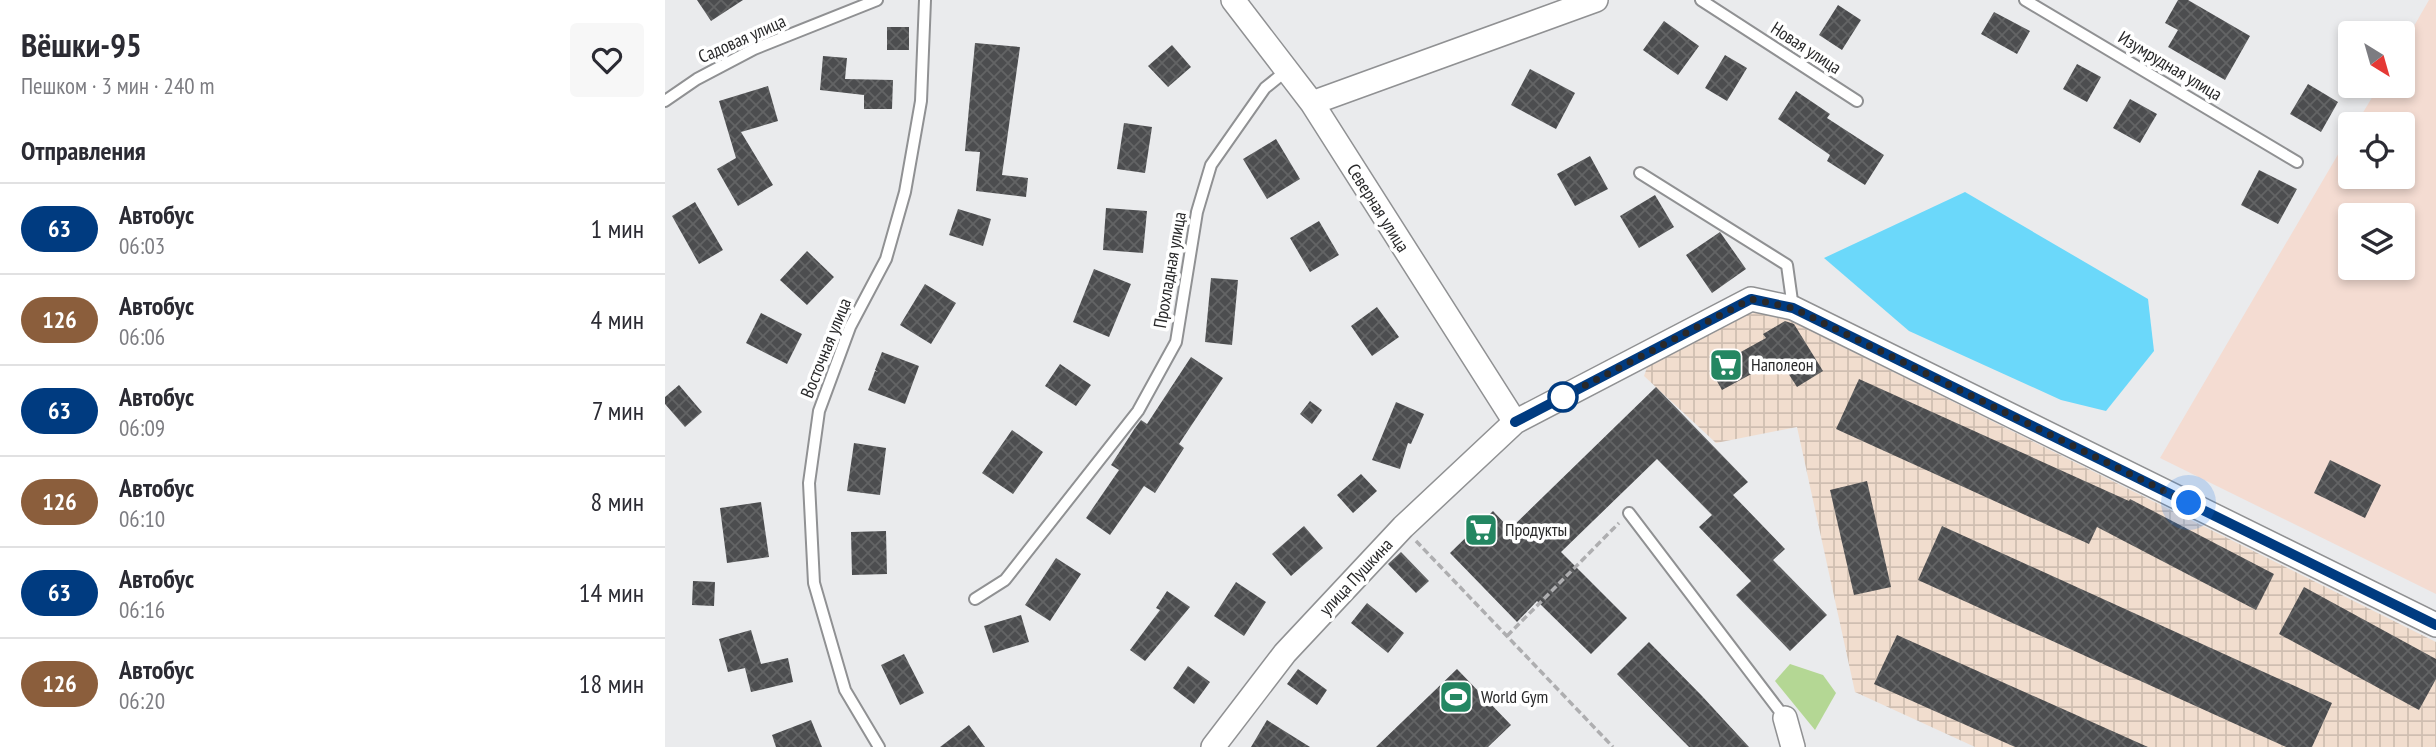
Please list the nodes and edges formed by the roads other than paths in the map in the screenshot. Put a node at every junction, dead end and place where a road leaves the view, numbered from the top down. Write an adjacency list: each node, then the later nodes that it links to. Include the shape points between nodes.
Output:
1 (877, 0): 8 (lane, Садовая улица, via 754,49)
2 (925, 0): 19 (lane, Восточная улица, via 921,101 905,192 886,259 850,327 819,411 809,483 814,583 845,690)
3 (1233, 0): 7 (street, Северная улица)
4 (1595, 0): 10 (street)
5 (1701, 0): 9 (lane, Новая улица)
6 (2025, 0): 11 (lane, Изумрудная улица)
7 (1286, 71): 10 (street, Северная улица); 16 (lane, Прохладная улица, via 1265,88 1210,165 1197,212 1175,342 1138,411 1005,580)
8 (665, 101)
9 (1857, 102)
10 (1312, 103): 14 (street, Северная улица)
11 (2297, 162)
12 (1640, 173): 13 (lane, via 1787,265)
13 (1793, 308): 14 (street, улица Пушкина, via 1751,299); 17 (street, улица Пушкина)
14 (1515, 422): 20 (street, улица Пушкина, via 1403,527 1285,653)
15 (1629, 513): 18 (lane)
16 (975, 599)
17 (2436, 625)
18 (1785, 718): 21 (street)
19 (879, 747)
20 (1213, 747)
21 (1793, 747)

